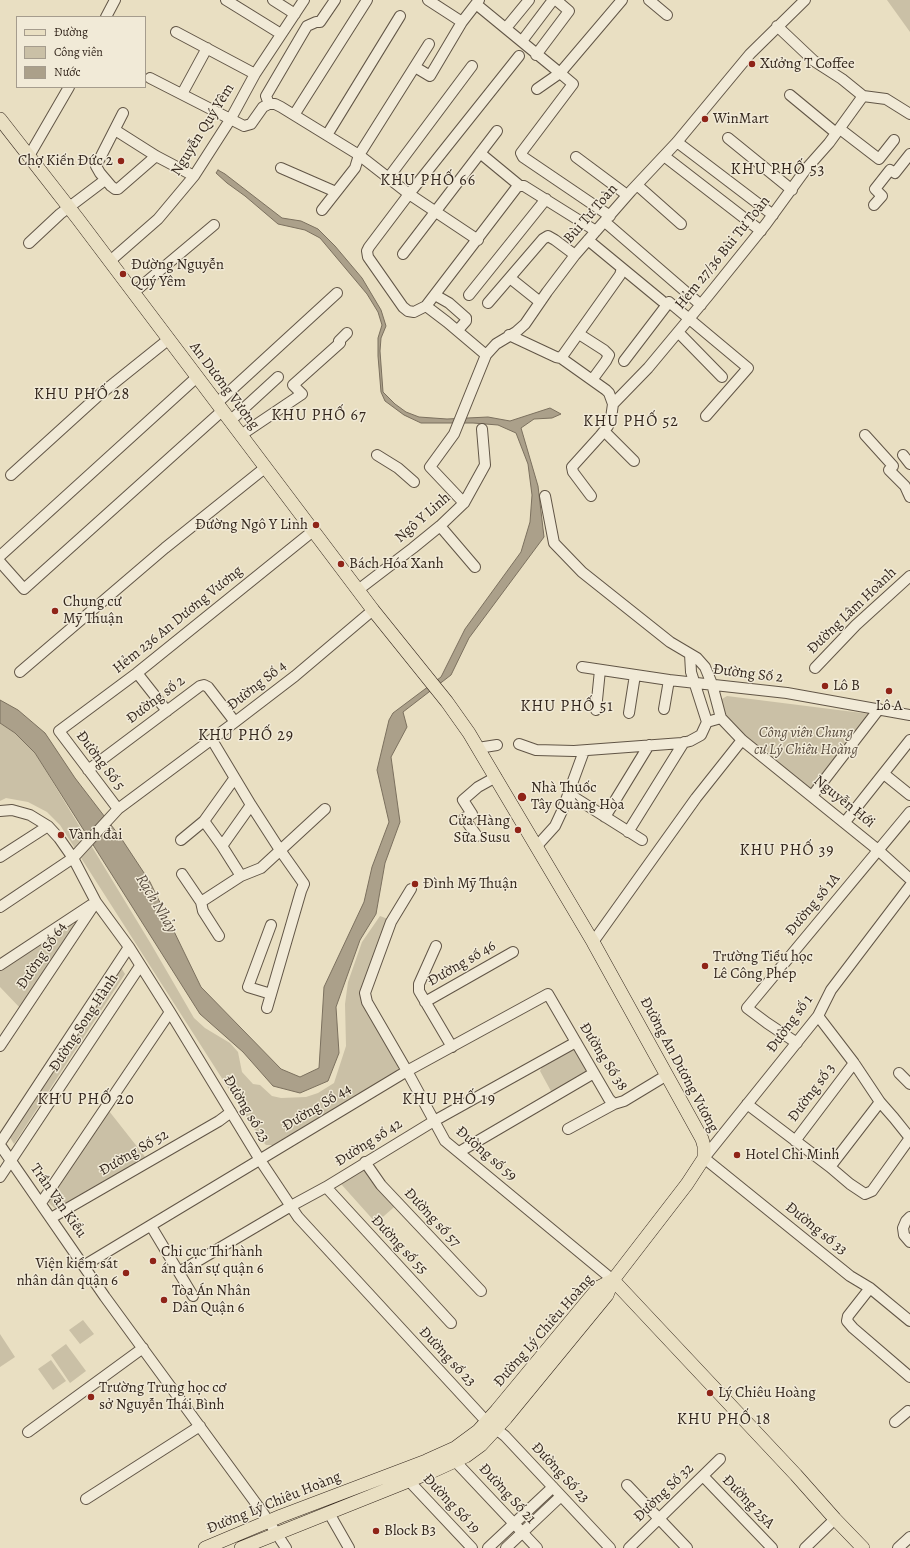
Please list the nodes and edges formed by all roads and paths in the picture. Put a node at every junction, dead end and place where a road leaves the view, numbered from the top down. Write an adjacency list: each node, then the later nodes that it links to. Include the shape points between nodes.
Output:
1 (115, 0): 17 (street)
2 (226, 0): 23 (street)
3 (273, 0): 15 (street)
4 (304, 0): 15 (street, Nguyễn Quý Yêm)
5 (335, 0): 39 (street, via 320,22 307,26 266,96)
6 (367, 0): 42 (street)
7 (428, 0): 19 (street)
8 (529, 0): 21 (street)
9 (553, 0): 24 (street)
10 (556, 0): 27 (street, via 569,11)
11 (622, 0): 31 (street)
12 (649, 0): 16 (street)
13 (804, 0): 20 (street, Bùi Tư Toàn)
14 (478, 2): 19 (street); 21 (street)
15 (295, 14): 23 (street, Nguyễn Quý Yêm)
16 (667, 15)
17 (107, 16)
18 (400, 16): 48 (street)
19 (462, 22): 29 (street, via 430,76)
20 (778, 26): 38 (street, via 814,61); 51 (street, Bùi Tư Toàn, via 750,54)
21 (506, 28): 24 (street)
22 (176, 32): 26 (street)
23 (281, 34): 32 (street, Nguyễn Quý Yêm)
24 (522, 41): 27 (street)
25 (429, 44): 29 (street)
26 (207, 48): 32 (street); 36 (street)
27 (536, 55): 31 (street)
28 (519, 56): 67 (street)
29 (415, 66): 54 (street)
30 (472, 66): 61 (street)
31 (560, 73): 35 (street); 75 (street, via 573,84 521,153)
32 (255, 74): 44 (street, Nguyễn Quý Yêm)
33 (150, 78): 36 (street)
34 (68, 88): 55 (street)
35 (537, 89)
36 (182, 94): 44 (street)
37 (790, 94): 47 (street)
38 (863, 96): 41 (street, via 886,99); 47 (street, Hẻm 27/36 Bùi Tư Toàn)
39 (269, 104): 42 (street, via 276,104); 44 (street, via 263,107 251,124 244,126)
40 (124, 113): 45 (street)
41 (910, 114)
42 (294, 115): 48 (street)
43 (0, 119): 55 (main road, An Dương Vương)
44 (230, 120): 60 (street, Nguyễn Quý Yêm)
45 (115, 130): 56 (street); 62 (street, via 96,166)
46 (497, 131): 52 (street)
47 (838, 131): 50 (street, via 878,159); 65 (street, Hẻm 27/36 Bùi Tư Toàn)
48 (327, 135): 54 (street)
49 (728, 138): 65 (street)
50 (894, 140)
51 (677, 142): 57 (street, Bùi Tư Toàn); 74 (street)
52 (480, 153): 64 (street); 73 (street)
53 (910, 154): 70 (street, via 895,173 890,170 875,189 882,196)
54 (359, 155): 61 (street); 66 (street, via 354,168)
55 (28, 156): 71 (main road, An Dương Vương)
56 (156, 156): 60 (street); 62 (street, via 118,189)
57 (664, 156): 63 (street, Bùi Tư Toàn); 79 (street)
58 (576, 157): 68 (street)
59 (281, 168): 66 (street)
60 (194, 176): 85 (street, Nguyễn Quý Yêm, via 158,218)
61 (389, 177): 67 (street)
62 (105, 180): 71 (street)
63 (637, 185): 68 (street, Bùi Tư Toàn); 76 (street)
64 (520, 186): 69 (street); 80 (street)
65 (792, 190): 74 (street, Hẻm 27/36 Bùi Tư Toàn)
66 (336, 192): 72 (street)
67 (409, 194): 73 (street); 96 (street, via 367,251 368,257 403,307 414,312)
68 (627, 196): 75 (street, Bùi Tư Toàn)
69 (546, 199): 78 (street); 91 (street)
70 (874, 205)
71 (69, 208): 82 (street); 85 (main road, An Dương Vương)
72 (322, 210)
73 (436, 211): 80 (street); 83 (street)
74 (773, 216): 79 (street, Hẻm 27/36 Bùi Tư Toàn)
75 (607, 219): 78 (street, Bùi Tư Toàn); 95 (street)
76 (681, 224)
77 (214, 225): 88 (street)
78 (596, 231): 81 (street, Bùi Tư Toàn)
79 (761, 231): 95 (street, Hẻm 27/36 Bùi Tư Toàn)
80 (478, 240): 90 (street)
81 (588, 240): 84 (street, Bùi Tư Toàn); 86 (street)
82 (29, 243)
83 (403, 254)
84 (575, 255): 87 (street, via 548,236); 93 (street, Bùi Tư Toàn)
85 (110, 261): 88 (main road, An Dương Vương)
86 (622, 268): 92 (street); 101 (street, via 620,275)
87 (510, 278): 93 (street); 94 (street)
88 (133, 293): 103 (main road, An Dương Vương)
89 (337, 293): 112 (street)
90 (435, 294): 96 (street); 98 (street, via 466,318)
91 (469, 295)
92 (662, 301)
93 (540, 302): 102 (street, Bùi Tư Toàn, via 525,324)
94 (488, 303)
95 (701, 305): 97 (street, Hẻm 27/36 Bùi Tư Toàn)
96 (426, 306): 98 (street)
97 (689, 319): 99 (street, Hẻm 27/36 Bùi Tư Toàn); 106 (street, via 669,302); 113 (street, via 748,368)
98 (458, 330): 104 (street)
99 (678, 332): 109 (street); 111 (street, Hẻm 27/36 Bùi Tư Toàn)
100 (347, 333): 116 (street, via 340,343 293,385 302,394)
101 (579, 334): 105 (street); 110 (street, via 604,350 608,356)
102 (509, 335): 104 (street, Bùi Tư Toàn); 105 (street, via 556,358)
103 (169, 339): 107 (main road, An Dương Vương); 123 (street, via 98,396)
104 (486, 355): 128 (street, Bùi Tư Toàn, via 457,427 430,467)
105 (561, 358): 110 (street)
106 (624, 361)
107 (197, 377): 112 (main road, An Dương Vương); 131 (street)
108 (278, 377): 112 (street)
109 (722, 377)
110 (592, 380): 111 (street, via 606,390)
111 (613, 404): 115 (street, via 611,418)
112 (223, 412): 116 (main road, An Dương Vương); 132 (street, via 24,589)
113 (706, 416)
114 (482, 429): 128 (street, Ngô Y Linh, via 485,465)
115 (604, 431): 120 (street); 126 (street, via 572,466 572,470)
116 (240, 435): 122 (main road, An Dương Vương)
117 (865, 435): 127 (street, via 905,486)
118 (377, 455): 124 (street)
119 (903, 455): 121 (street)
120 (634, 461)
121 (910, 464)
122 (266, 467): 130 (main road, An Dương Vương); 141 (street, via 164,548)
123 (11, 475)
124 (414, 482)
125 (544, 496): 137 (street, Nguyễn Hới, via 554,543 582,572 670,642)
126 (591, 496)
127 (910, 497)
128 (464, 503): 129 (street, Ngô Y Linh)
129 (440, 526): 133 (street); 135 (street, Ngô Y Linh)
130 (313, 531): 135 (main road, An Dương Vương); 143 (street, Hẻm 236 An Dương Vương)
131 (0, 556)
132 (0, 562)
133 (475, 567)
134 (910, 576): 139 (street, Đường Lâm Hoành, via 856,625)
135 (358, 590): 136 (main road, An Dương Vương)
136 (374, 610): 142 (main road, An Dương Vương); 155 (street, Đường Số 4)
137 (690, 654): 146 (street); 147 (street, Nguyễn Hới, via 705,667)
138 (582, 667): 140 (street, Đường Số 2)
139 (815, 668)
140 (600, 670): 144 (street, Đường Số 2); 150 (street)
141 (20, 672)
142 (421, 672): 165 (main road, Đường An Dương Vương, via 447,702)
143 (137, 673): 151 (street); 157 (street, Hẻm 236 An Dương Vương)
144 (635, 675): 145 (street, Đường Số 2); 152 (street)
145 (669, 680): 146 (street, Đường Số 2); 148 (street)
146 (694, 683): 147 (street, Đường Số 2); 156 (street)
147 (712, 684): 149 (street, Đường Số 2, via 787,693); 154 (street, Nguyễn Hới)
148 (664, 709)
149 (879, 709): 153 (street, Đường Số 2); 173 (street)
150 (596, 710)
151 (167, 711): 155 (street, Đường số 2, via 204,685); 167 (street, Đường số 2)
152 (629, 713)
153 (910, 715)
154 (721, 718): 156 (street); 159 (street, Nguyễn Hới)
155 (235, 722): 158 (street, Đường Số 4)
156 (707, 722): 161 (street, via 701,735)
157 (59, 731): 167 (street, Đường Số 5)
158 (212, 740): 170 (street); 177 (street, Đường Số 4)
159 (742, 740): 173 (street, Nguyễn Hới); 203 (street, via 696,798)
160 (910, 740): 168 (street)
161 (684, 742): 164 (street); 183 (street)
162 (519, 744): 166 (street, via 536,750)
163 (497, 745): 165 (street)
164 (649, 745): 166 (street); 179 (street)
165 (478, 748): 169 (main road, Đường An Dương Vương)
166 (584, 751): 171 (street)
167 (88, 770): 177 (street, Đường Số 5)
168 (884, 774): 172 (street); 181 (street)
169 (496, 777): 184 (street, via 478,787 463,800 472,814 464,818); 188 (main road, Đường An Dương Vương)
170 (234, 779): 174 (street); 180 (street)
171 (568, 794): 179 (street); 188 (street, via 555,826)
172 (910, 795)
173 (812, 796): 181 (street, Nguyễn Hới)
174 (251, 805): 187 (street); 189 (street)
175 (325, 809): 189 (street)
176 (0, 811): 182 (street, Đường số 23, via 21,812)
177 (115, 811): 192 (street, Đường Số 4)
178 (910, 812): 190 (street, Đường số 1A)
179 (605, 817): 183 (street)
180 (204, 821): 185 (street); 187 (street)
181 (845, 822): 190 (street, Nguyễn Hới)
182 (48, 826): 191 (street); 192 (street, Đường số 23)
183 (628, 832): 186 (street)
184 (477, 836)
185 (181, 840)
186 (642, 840)
187 (222, 846): 194 (street)
188 (536, 847): 203 (main road, Đường An Dương Vương)
189 (280, 850): 194 (street, via 262,868); 209 (street, via 304,884)
190 (878, 850): 195 (street, Nguyễn Hới); 216 (street, Đường số 1A, via 747,1008)
191 (0, 857)
192 (73, 858): 198 (street, Đường số 23); 200 (street, Đường Số 4)
193 (182, 874): 199 (street)
194 (241, 876): 199 (street)
195 (910, 879)
196 (910, 886): 214 (street, Đường số 1, via 831,990)
197 (411, 889): 220 (street, Đường số 59, via 390,922 365,993)
198 (96, 902): 205 (street, Đường số 23); 207 (street); 217 (street, Đường Số 64)
199 (201, 902): 202 (street, via 203,911)
200 (0, 907)
201 (271, 925): 209 (street, via 248,987)
202 (219, 936)
203 (593, 942): 223 (main road, Đường An Dương Vương)
204 (436, 946): 211 (street, via 419,984 419,991)
205 (128, 947): 208 (street, Đường số 23); 233 (street, Đường Song Hành)
206 (513, 952): 211 (street, Đường số 46)
207 (0, 965)
208 (140, 966): 213 (street, Đường số 23); 237 (street, Đường Song Hành)
209 (271, 994): 212 (street)
210 (548, 994): 215 (street, Đường Số 38); 218 (street, Đường Số 44)
211 (425, 1002): 218 (street)
212 (267, 1008)
213 (170, 1012): 228 (street, Đường số 23); 242 (street)
214 (818, 1016): 216 (street, Đường số 1); 219 (street)
215 (576, 1042): 221 (street, Đường Số 38); 229 (street, Đường số 42)
216 (797, 1043): 227 (street, Đường số 1)
217 (0, 1046)
218 (452, 1047): 220 (street, Đường Số 44)
219 (854, 1063): 225 (street); 232 (street, Đường số 3)
220 (407, 1071): 229 (street, Đường số 59); 236 (street, Đường Số 44)
221 (594, 1073): 226 (street, Đường Số 38); 234 (street)
222 (899, 1073): 224 (street)
223 (667, 1075): 226 (street, Đường Số 38, via 624,1101); 235 (main road, Đường An Dương Vương, via 702,1139)
224 (910, 1084)
225 (880, 1102): 231 (street); 239 (street)
226 (614, 1104): 230 (street)
227 (747, 1104): 232 (street); 235 (street, Đường số 1)
228 (231, 1112): 236 (street, Đường số 23); 245 (street, Đường Số 52)
229 (434, 1121): 234 (street, Đường số 59, via 445,1141); 238 (street, Đường số 42)
230 (568, 1129)
231 (910, 1138): 239 (street, via 872,1191 865,1194)
232 (795, 1141): 239 (street)
233 (0, 1144): 237 (street, Trần Văn Kiểu)
234 (459, 1152): 250 (street, Đường số 59)
235 (704, 1158): 250 (main road); 251 (street, Đường số 33, via 850,1276)
236 (260, 1160): 243 (street, Đường số 23); 246 (street, Đường Số 44)
237 (11, 1161): 240 (street, Đường Song Hành); 242 (street, Trần Văn Kiểu)
238 (365, 1162): 241 (street, Đường số 42); 252 (street, Đường số 57, via 381,1185)
239 (830, 1167)
240 (0, 1177)
241 (326, 1187): 243 (street, Đường số 42); 255 (street, Đường số 55)
242 (41, 1203): 245 (street, Trần Văn Kiểu)
243 (291, 1206): 249 (street, Đường số 42); 259 (street, Đường số 23, via 309,1230)
244 (910, 1217): 247 (street, via 903,1228 904,1235)
245 (51, 1218): 248 (street, Trần Văn Kiểu)
246 (151, 1226): 248 (street, Đường Số 44); 249 (street)
247 (910, 1242)
248 (85, 1265): 256 (street, Trần Văn Kiểu)
249 (179, 1272): 253 (street)
250 (614, 1280): 259 (main road, Đường Lý Chiêu Hoàng, via 599,1287); 262 (main road, Đường Lý Chiêu Hoàng, via 608,1295); 274 (main road)
251 (870, 1288): 254 (street, Đường số 33); 257 (street, via 848,1316 847,1321)
252 (481, 1291)
253 (193, 1296)
254 (910, 1321)
255 (451, 1323)
256 (143, 1348): 261 (street, Trần Văn Kiểu); 263 (street)
257 (910, 1377)
258 (909, 1411): 260 (street)
259 (486, 1421): 262 (street, Đường Số 23); 275 (main road, Đường Lý Chiêu Hoàng, via 467,1440 446,1453)
260 (895, 1422)
261 (200, 1426): 271 (street); 275 (street, Trần Văn Kiểu)
262 (496, 1430): 265 (main road, Đường Lý Chiêu Hoàng, via 475,1450); 269 (street, Đường Số 23, via 505,1436)
263 (28, 1432)
264 (720, 1459): 266 (street, Đường Số 32)
265 (455, 1461): 267 (main road, Đường Lý Chiêu Hoàng); 276 (street, Đường Số 21)
266 (703, 1476): 273 (street, Đường Số 32); 291 (street, Đường 25A)
267 (409, 1481): 272 (main road, Đường Lý Chiêu Hoàng); 284 (street, Đường Số 19)
268 (627, 1485): 273 (street)
269 (553, 1487): 270 (street, Đường Số 23); 276 (street)
270 (561, 1496): 278 (street); 288 (street, Đường Số 23)
271 (86, 1499)
272 (329, 1513): 277 (main road, Đường Lý Chiêu Hoàng); 283 (street)
273 (659, 1519): 289 (street, Đường Số 32); 290 (street)
274 (834, 1519): 292 (street); 293 (main road)
275 (269, 1521): 277 (street, Trần Văn Kiểu); 280 (main road, Đường Lý Chiêu Hoàng)
276 (514, 1524): 278 (street, Đường Số 21); 285 (street)
277 (277, 1533): 281 (main road, Đường Lý Chiêu Hoàng); 282 (street, Trần Văn Kiểu)
278 (522, 1533): 286 (street); 287 (street, Đường Số 21)
279 (910, 1537): 294 (street)
280 (205, 1548)
281 (241, 1548)
282 (286, 1548)
283 (349, 1548)
284 (472, 1548)
285 (488, 1548)
286 (506, 1548)
287 (536, 1548)
288 (610, 1548)
289 (629, 1548)
290 (687, 1548)
291 (772, 1548)
292 (805, 1548)
293 (863, 1548)
294 (898, 1548)

